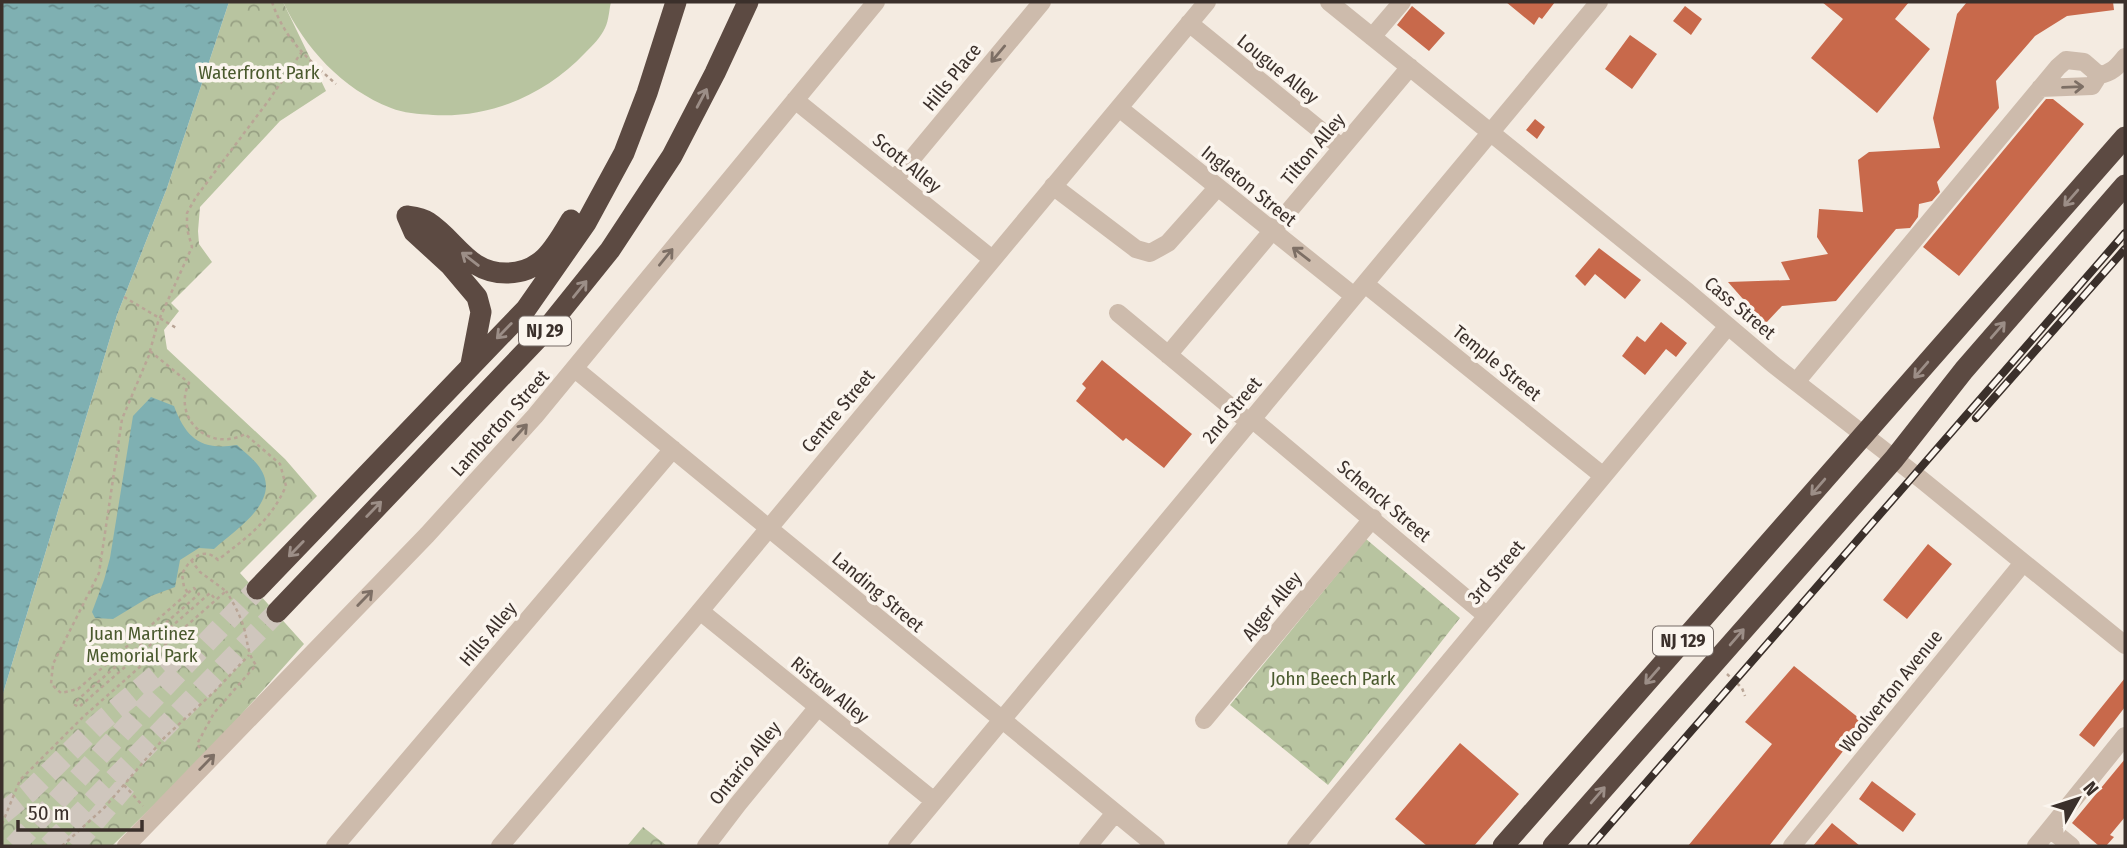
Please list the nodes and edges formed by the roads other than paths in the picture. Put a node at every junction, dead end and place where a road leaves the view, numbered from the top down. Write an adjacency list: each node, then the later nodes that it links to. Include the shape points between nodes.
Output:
1 (676, 2): 20 (highway, NJ 29)
2 (748, 2): 44 (highway, NJ 29, one-way to 2, via 544,332 610,250 672,156)
3 (876, 2): 15 (street, Lamberton Street)
4 (1042, 2): 21 (street, Hills Place, one-way to 21)
5 (1207, 2): 9 (street, Centre Street)
6 (1329, 2): 10 (street, Cass Street)
7 (1402, 2): 10 (street)
8 (1599, 2): 17 (street, 2nd Street)
9 (1189, 23): 16 (street, Centre Street); 19 (street, Lougue Alley)
10 (1373, 37): 12 (street, Cass Street)
11 (2125, 57): 13 (street, via 2117,68)
12 (1410, 67): 17 (street, Cass Street); 19 (street, Tilton Alley)
13 (2099, 75): 14 (street, one-way to 13, via 2092,86); 14 (street, via 2084,62 2066,60)
14 (2040, 88): 33 (street)
15 (795, 100): 21 (street, Scott Alley); 32 (street, Lamberton Street, one-way to 15)
16 (1119, 108): 23 (street, Centre Street); 24 (street, Ingleton Street)
17 (1491, 132): 27 (street, 2nd Street); 29 (street, Cass Street)
18 (2125, 137): 35 (highway, NJ 129, one-way to 35)
19 (1341, 147): 25 (street, Tilton Alley)
20 (624, 153): 31 (highway, NJ 29, one-way to 31, via 563,258 526,309); 31 (highway, one-way to 31, via 593,184 544,259 528,270 487,271 426,221 407,216 414,232 477,298 481,312)
21 (895, 179): 26 (street, Scott Alley)
22 (2125, 185): 37 (highway, NJ 129, one-way to 22, via 1964,370)
23 (1053, 187): 24 (street, via 1136,249 1150,253 1168,243); 26 (street, Centre Street)
24 (1217, 188): 25 (street, Ingleton Street)
25 (1272, 232): 27 (street, Ingleton Street, one-way to 25); 30 (street, Tilton Alley)
26 (992, 259): 40 (street, Centre Street)
27 (1360, 290): 34 (street, 2nd Street); 38 (street, Temple Street)
28 (1118, 313): 30 (street, Schenck Street)
29 (1728, 326): 33 (street, Cass Street); 38 (street, 3rd Street)
30 (1168, 355): 34 (street, Schenck Street)
31 (470, 366): 42 (highway, NJ 29, one-way to 42)
32 (575, 369): 36 (street, Landing Street); 54 (street, Lamberton Street, one-way to 32, via 427,535)
33 (1796, 382): 35 (street, Cass Street)
34 (1251, 421): 39 (street, Schenck Street); 49 (street, 2nd Street)
35 (1864, 436): 37 (street, Cass Street); 62 (highway, NJ 129, one-way to 62)
36 (673, 449): 40 (street, Landing Street); 55 (street, Hills Alley)
37 (1894, 459): 41 (street, Cass Street); 63 (highway, NJ 129, one-way to 37)
38 (1602, 475): 45 (street, 3rd Street)
39 (1373, 518): 45 (street, Schenck Street); 48 (street, Alger Alley)
40 (768, 528): 43 (street, Centre Street); 49 (street, Landing Street)
41 (2023, 563): 46 (street, Cass Street); 64 (street, Woolverton Avenue)
42 (257, 589)
43 (700, 611): 47 (street, Ristow Alley); 56 (street, Centre Street)
44 (276, 612)
45 (1487, 616): 61 (street, 3rd Street)
46 (2125, 645)
47 (818, 707): 51 (street, Ristow Alley); 57 (street, Ontario Alley)
48 (1204, 720)
49 (1002, 721): 51 (street, 2nd Street); 52 (street, Landing Street)
50 (2125, 736): 53 (street)
51 (934, 801): 58 (street, 2nd Street)
52 (1115, 813): 59 (street); 60 (street, Landing Street)
53 (2050, 829): 65 (street); 66 (street)
54 (126, 846)
55 (334, 846)
56 (500, 846)
57 (706, 846)
58 (897, 846)
59 (1088, 846)
60 (1156, 846)
61 (1296, 846)
62 (1503, 846)
63 (1553, 846)
64 (1792, 846)
65 (2036, 846)
66 (2071, 846)

